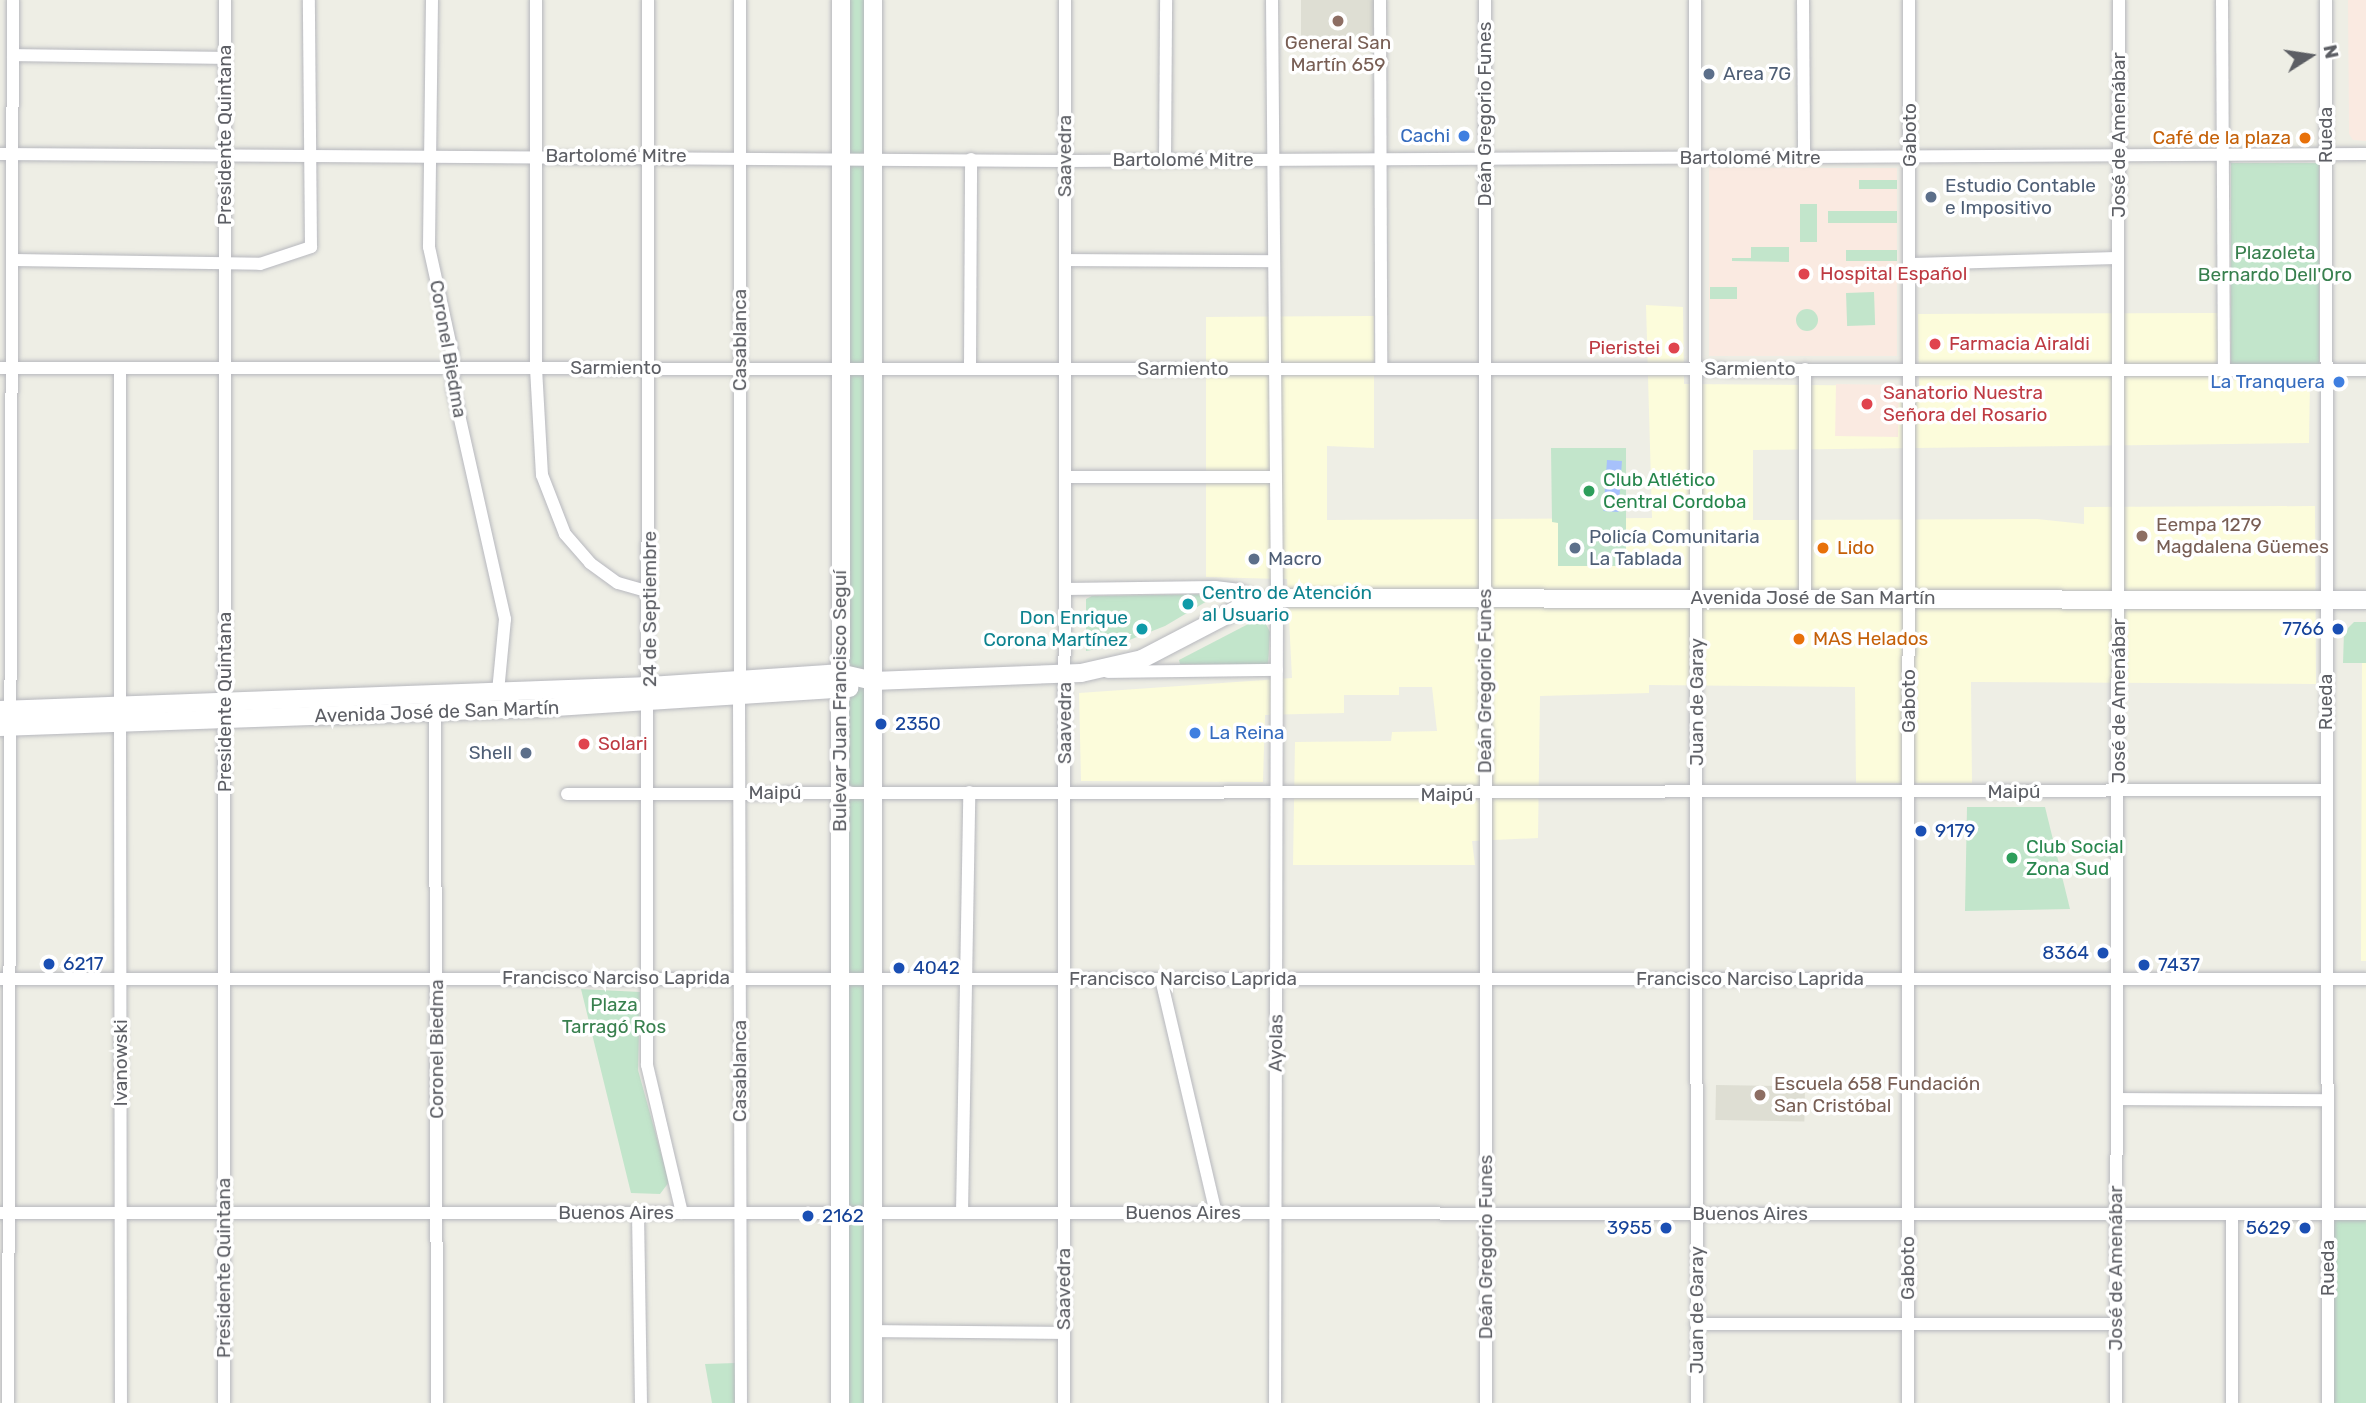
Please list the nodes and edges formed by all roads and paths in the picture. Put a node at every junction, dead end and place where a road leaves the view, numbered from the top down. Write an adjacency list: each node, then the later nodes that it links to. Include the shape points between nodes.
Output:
1 (13, 0): 21 (street)
2 (225, 0): 22 (street, Presidente Quintana)
3 (309, 0): 24 (street)
4 (432, 0): 28 (street, Coronel Biedma)
5 (536, 0): 29 (street)
6 (648, 0): 30 (street, 24 de Septiembre)
7 (740, 0): 32 (street, Casablanca)
8 (841, 0): 33 (main road, Bulevar Juan Francisco Seguí)
9 (873, 0): 35 (main road, Bulevar Juan Francisco Seguí)
10 (1065, 0): 44 (street, Saavedra)
11 (1166, 0): 41 (street)
12 (1272, 0): 42 (street, Ayolas)
13 (1380, 0): 43 (street)
14 (1485, 0): 39 (street, Deán Gregorio Funes)
15 (1695, 0): 40 (street, Juan de Garay)
16 (1804, 0): 36 (street)
17 (1909, 0): 37 (street, Gaboto)
18 (2119, 0): 34 (street, José de Amenábar)
19 (2222, 0): 31 (street)
20 (2326, 0): 25 (street, Rueda)
21 (13, 55): 22 (street); 23 (street)
22 (225, 58): 27 (street, Presidente Quintana)
23 (7, 154): 27 (street, Bartolomé Mitre); 46 (street)
24 (311, 154): 27 (street, Bartolomé Mitre); 28 (street, Bartolomé Mitre); 49 (street, via 311,247 260,264)
25 (2326, 154): 26 (street, Bartolomé Mitre); 31 (street, Bartolomé Mitre); 70 (street, Rueda)
26 (2366, 154)
27 (225, 155): 49 (street, Presidente Quintana)
28 (433, 156): 29 (street, Bartolomé Mitre); 54 (street, Coronel Biedma, via 429,247)
29 (536, 156): 30 (street, Bartolomé Mitre); 55 (street)
30 (648, 156): 32 (street, Bartolomé Mitre); 56 (street, 24 de Septiembre)
31 (2223, 156): 34 (street, Bartolomé Mitre); 69 (street)
32 (740, 157): 33 (street, Bartolomé Mitre); 57 (street, Casablanca)
33 (842, 157): 35 (street, Bartolomé Mitre); 58 (main road, Bulevar Juan Francisco Seguí)
34 (2118, 157): 37 (street, Bartolomé Mitre); 45 (street, José de Amenábar)
35 (873, 158): 38 (street, Bartolomé Mitre); 59 (main road, Bulevar Juan Francisco Seguí)
36 (1804, 158): 37 (street, Bartolomé Mitre); 40 (street, Bartolomé Mitre)
37 (1909, 158): 50 (street, Gaboto)
38 (971, 159): 44 (street, Bartolomé Mitre); 60 (street)
39 (1485, 159): 40 (street, Bartolomé Mitre); 43 (street, Bartolomé Mitre); 64 (street, Deán Gregorio Funes)
40 (1695, 159): 65 (street, Juan de Garay)
41 (1165, 160): 42 (street, Bartolomé Mitre); 44 (street, Bartolomé Mitre)
42 (1272, 160): 43 (street, Bartolomé Mitre); 48 (street, Ayolas)
43 (1380, 160): 63 (street)
44 (1065, 161): 47 (street, Saavedra)
45 (2118, 258): 50 (street); 68 (street, José de Amenábar)
46 (14, 260): 49 (street); 51 (street)
47 (1065, 260): 48 (street); 61 (street, Saavedra)
48 (1274, 261): 62 (street, Ayolas)
49 (225, 263): 53 (street, Presidente Quintana)
50 (1910, 264): 67 (street, Gaboto)
51 (7, 368): 52 (street, Sarmiento); 74 (street)
52 (120, 368): 53 (street, Sarmiento); 96 (street, Ivanowski)
53 (225, 368): 54 (street, Sarmiento); 95 (street, Presidente Quintana)
54 (452, 368): 55 (street, Sarmiento); 91 (street, Coronel Biedma, via 505,619)
55 (536, 368): 56 (street, Sarmiento); 76 (street, via 542,475 551,507 565,534 590,563 618,583)
56 (649, 368): 57 (street, Sarmiento); 76 (street, 24 de Septiembre)
57 (740, 368): 58 (street, Sarmiento); 90 (street, Casablanca)
58 (841, 368): 59 (street, Sarmiento); 87 (main road, Bulevar Juan Francisco Seguí)
59 (873, 368): 60 (street, Sarmiento); 89 (main road, Bulevar Juan Francisco Seguí)
60 (970, 368): 61 (street, Sarmiento)
61 (1065, 369): 62 (street, Sarmiento); 72 (street, Saavedra)
62 (1275, 369): 63 (street, Sarmiento); 73 (street, Ayolas)
63 (1381, 369): 64 (street, Sarmiento)
64 (1485, 369): 65 (street, Sarmiento); 77 (street, Deán Gregorio Funes)
65 (1696, 369): 66 (street, Sarmiento); 78 (street, Juan de Garay)
66 (1805, 369): 67 (street, Sarmiento); 79 (street)
67 (1910, 369): 68 (street, Sarmiento); 81 (street, Gaboto)
68 (2117, 370): 69 (street, Sarmiento); 82 (street, José de Amenábar)
69 (2224, 370): 70 (street, Sarmiento)
70 (2327, 370): 71 (street, Sarmiento); 83 (street, Rueda)
71 (2366, 370)
72 (1065, 477): 73 (street); 75 (street, Saavedra)
73 (1276, 477): 80 (street, Ayolas)
74 (7, 556): 97 (street)
75 (1065, 589): 80 (street, Avenida José de San Martín, via 1215,587); 88 (street, Saavedra)
76 (649, 592): 93 (street, 24 de Septiembre)
77 (1485, 597): 78 (main road, Avenida José de San Martín); 80 (main road, Avenida José de San Martín); 110 (street, Deán Gregorio Funes)
78 (1697, 598): 79 (main road, Avenida José de San Martín); 106 (street, Juan de Garay)
79 (1805, 598): 81 (main road, Avenida José de San Martín)
80 (1268, 599): 85 (street, Ayolas); 86 (main road, Avenida José de San Martín, via 1142,659)
81 (1910, 599): 82 (main road, Avenida José de San Martín); 107 (street, Gaboto)
82 (2119, 599): 83 (main road, Avenida José de San Martín); 99 (street, José de Amenábar)
83 (2327, 600): 84 (main road, Avenida José de San Martín); 98 (street, Rueda)
84 (2366, 600)
85 (1277, 670): 86 (street, Avenida José de San Martín); 109 (street, Ayolas)
86 (1094, 671): 88 (main road, Avenida José de San Martín)
87 (839, 673): 89 (main road, Avenida José de San Martín); 90 (main road, Avenida José de San Martín); 92 (main road, Bulevar Juan Francisco Seguí)
88 (1065, 674): 89 (main road, Avenida José de San Martín); 100 (street, Saavedra)
89 (873, 681): 92 (main road, Avenida José de San Martín); 104 (main road, Bulevar Juan Francisco Seguí)
90 (739, 689): 92 (main road, Avenida José de San Martín); 93 (main road, Avenida José de San Martín); 102 (street, Casablanca)
91 (498, 692): 93 (main road, Avenida José de San Martín); 94 (main road, Avenida José de San Martín)
92 (839, 692): 103 (main road, Bulevar Juan Francisco Seguí)
93 (650, 694): 94 (main road, Avenida José de San Martín); 101 (street, 24 de Septiembre)
94 (435, 704): 95 (main road, Avenida José de San Martín); 111 (street, Coronel Biedma)
95 (225, 710): 96 (main road, Avenida José de San Martín); 116 (street, Presidente Quintana)
96 (120, 714): 97 (main road, Avenida José de San Martín); 115 (street, Ivanowski)
97 (7, 719): 114 (street)
98 (2326, 790): 99 (street, Maipú); 126 (street, Rueda)
99 (2119, 791): 107 (street, Maipú); 113 (street, José de Amenábar)
100 (1066, 792): 105 (street, Maipú); 109 (street, Maipú); 120 (street, Saavedra)
101 (646, 793): 102 (street, Maipú); 108 (street, Maipú); 112 (street, 24 de Septiembre)
102 (740, 793): 103 (street, Maipú); 117 (street, Casablanca)
103 (840, 793): 104 (street, Maipú); 118 (main road, Bulevar Juan Francisco Seguí)
104 (873, 793): 105 (street, Maipú); 128 (main road, Bulevar Juan Francisco Seguí)
105 (969, 793): 119 (street)
106 (1697, 793): 107 (street, Maipú); 110 (street, Maipú); 124 (street, Juan de Garay)
107 (1909, 793): 125 (street, Gaboto)
108 (567, 794)
109 (1277, 794): 110 (street, Maipú); 122 (street, Ayolas)
110 (1486, 796): 123 (street, Deán Gregorio Funes)
111 (437, 977): 112 (street, Francisco Narciso Laprida); 116 (street, Francisco Narciso Laprida); 134 (street, Coronel Biedma)
112 (645, 978): 117 (street, Francisco Narciso Laprida); 136 (street, 24 de Septiembre, via 647,1065)
113 (2119, 978): 125 (street, Francisco Narciso Laprida); 126 (street, Francisco Narciso Laprida); 129 (street, José de Amenábar)
114 (4, 979): 115 (street, Francisco Narciso Laprida); 131 (street)
115 (121, 979): 116 (street, Francisco Narciso Laprida); 132 (street, Ivanowski)
116 (225, 979): 133 (street, Presidente Quintana)
117 (740, 979): 118 (street, Francisco Narciso Laprida); 137 (street, Casablanca)
118 (840, 979): 128 (street, Francisco Narciso Laprida); 138 (main road, Bulevar Juan Francisco Seguí)
119 (966, 979): 120 (street, Francisco Narciso Laprida); 128 (street, Francisco Narciso Laprida); 140 (street)
120 (1063, 979): 121 (street, Francisco Narciso Laprida); 141 (street, Saavedra)
121 (1161, 979): 122 (street, Francisco Narciso Laprida); 142 (street)
122 (1277, 979): 123 (street, Francisco Narciso Laprida); 143 (street, Ayolas)
123 (1485, 979): 124 (street, Francisco Narciso Laprida); 144 (street, Deán Gregorio Funes)
124 (1696, 979): 125 (street, Francisco Narciso Laprida); 145 (street, Juan de Garay)
125 (1908, 979): 146 (street, Gaboto)
126 (2326, 979): 127 (street, Francisco Narciso Laprida); 130 (street, Rueda)
127 (2366, 979)
128 (873, 980): 139 (main road, Bulevar Juan Francisco Seguí)
129 (2118, 1099): 130 (street); 147 (street, José de Amenábar)
130 (2328, 1100): 149 (street, Rueda)
131 (4, 1213): 132 (street, Buenos Aires); 156 (street)
132 (121, 1213): 133 (street, Buenos Aires); 157 (street, Ivanowski)
133 (225, 1213): 134 (street, Buenos Aires); 158 (street, Presidente Quintana)
134 (437, 1213): 135 (street, Buenos Aires); 159 (street, Coronel Biedma)
135 (638, 1213): 136 (street, Buenos Aires); 160 (street)
136 (682, 1213): 137 (street, Buenos Aires)
137 (741, 1213): 138 (street, Buenos Aires); 161 (street, Casablanca)
138 (839, 1213): 139 (street, Buenos Aires); 162 (main road, Bulevar Juan Francisco Seguí)
139 (873, 1213): 140 (street, Buenos Aires); 154 (main road, Bulevar Juan Francisco Seguí)
140 (962, 1213): 141 (street, Buenos Aires)
141 (1064, 1213): 142 (street, Buenos Aires); 155 (street, Saavedra)
142 (1216, 1213): 143 (street, Buenos Aires)
143 (1274, 1213): 144 (street, Buenos Aires); 165 (street, Ayolas)
144 (1486, 1214): 145 (street, Buenos Aires); 166 (street, Deán Gregorio Funes)
145 (1697, 1214): 146 (street, Buenos Aires); 151 (street, Juan de Garay)
146 (1908, 1214): 147 (street, Buenos Aires); 152 (street, Gaboto)
147 (2117, 1214): 148 (street, Buenos Aires); 153 (street, José de Amenábar)
148 (2232, 1214): 149 (street, Buenos Aires); 170 (street)
149 (2327, 1214): 150 (street, Buenos Aires); 171 (street, Rueda)
150 (2366, 1214)
151 (1696, 1324): 152 (street); 167 (street, Juan de Garay)
152 (1908, 1324): 153 (street); 168 (street, Gaboto)
153 (2116, 1324): 169 (street, José de Amenábar)
154 (872, 1331): 155 (street); 163 (main road, Bulevar Juan Francisco Seguí)
155 (1064, 1333): 164 (street, Saavedra)
156 (8, 1403)
157 (121, 1403)
158 (224, 1403)
159 (437, 1403)
160 (641, 1403)
161 (741, 1403)
162 (840, 1403)
163 (873, 1403)
164 (1064, 1403)
165 (1275, 1403)
166 (1486, 1403)
167 (1697, 1403)
168 (1908, 1403)
169 (2116, 1403)
170 (2232, 1403)
171 (2328, 1403)

